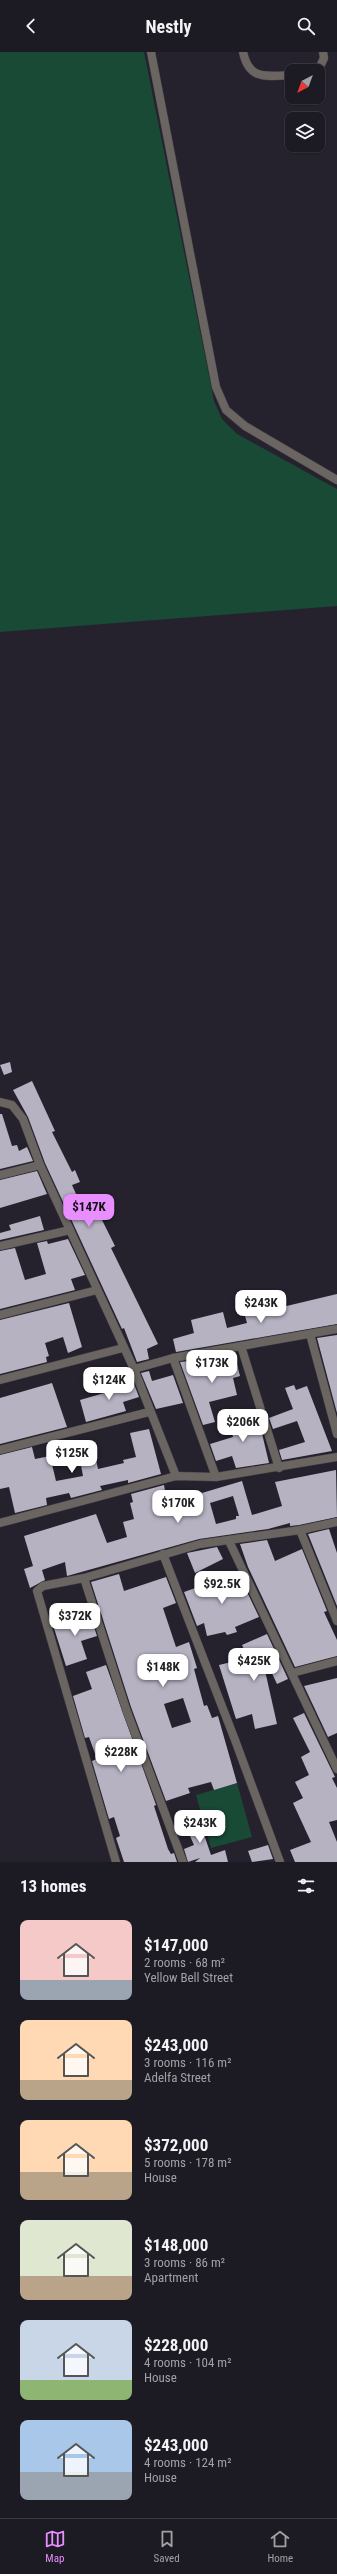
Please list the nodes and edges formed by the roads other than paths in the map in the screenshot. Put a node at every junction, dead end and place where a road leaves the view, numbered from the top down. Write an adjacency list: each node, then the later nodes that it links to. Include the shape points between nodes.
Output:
1 (151, 52): 6 (street, via 216,387 226,410 244,426)
2 (243, 52): 5 (street, via 246,65 254,74)
3 (323, 52): 4 (street)
4 (321, 64)
5 (285, 75)
6 (337, 480)
7 (0, 1102): 8 (street, via 12,1105 23,1119)
8 (40, 1165): 9 (street); 10 (street)
9 (0, 1175)
10 (70, 1230): 11 (street); 12 (street)
11 (0, 1246)
12 (97, 1290): 13 (street); 17 (street)
13 (0, 1315)
14 (337, 1329): 15 (street)
15 (310, 1334): 16 (street); 22 (street)
16 (241, 1346): 18 (street); 25 (street)
17 (124, 1348): 19 (street); 20 (street)
18 (173, 1358): 19 (street); 27 (street)
19 (134, 1369): 21 (street)
20 (0, 1380)
21 (149, 1412): 23 (street); 26 (street)
22 (337, 1434)
23 (0, 1450)
24 (337, 1457): 25 (street)
25 (280, 1468): 27 (street)
26 (176, 1476): 27 (street); 29 (street)
27 (216, 1477)
28 (337, 1522): 30 (street)
29 (0, 1523)
30 (300, 1530): 31 (street); 34 (street)
31 (229, 1540): 32 (street, via 200,1544); 36 (street)
32 (163, 1554): 33 (street); 40 (street)
33 (84, 1578): 38 (street, via 43,1586 36,1591); 39 (street, via 126,1709)
34 (337, 1621)
35 (337, 1661): 36 (street)
36 (292, 1673): 37 (street)
37 (337, 1769)
38 (116, 1862)
39 (184, 1862)
40 (280, 1862)

